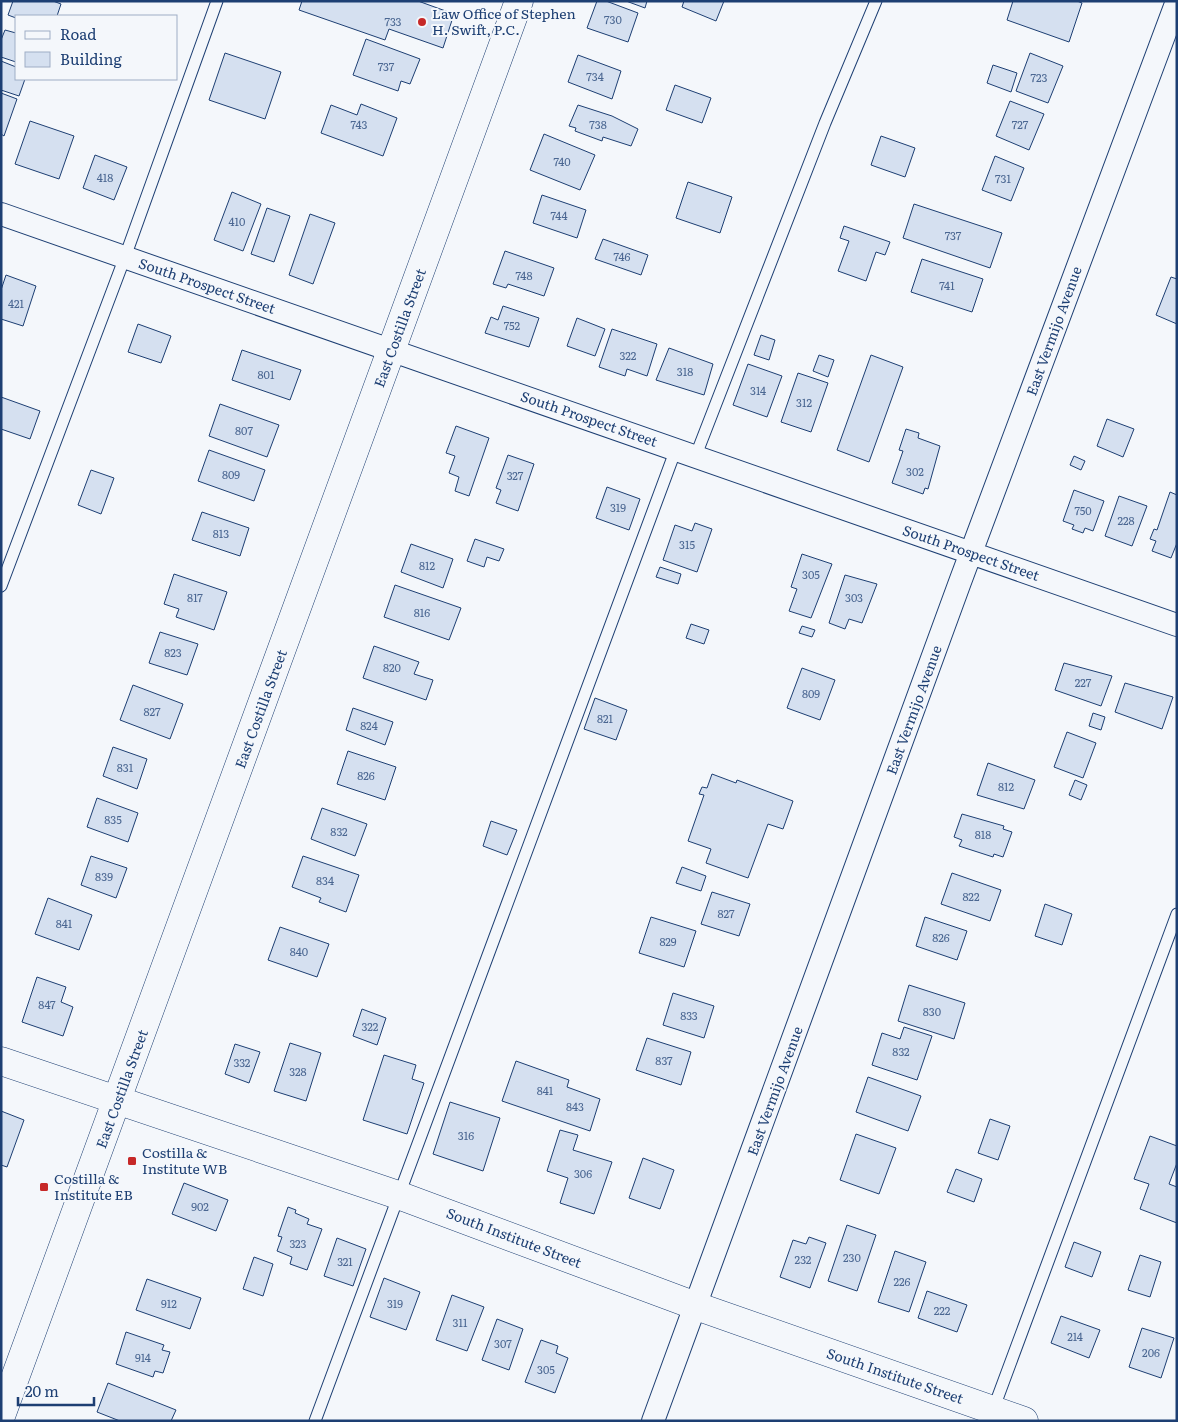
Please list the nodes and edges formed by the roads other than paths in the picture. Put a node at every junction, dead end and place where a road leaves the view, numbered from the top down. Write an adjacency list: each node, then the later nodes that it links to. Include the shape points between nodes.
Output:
1 (217, 1): 6 (lane)
2 (520, 1): 7 (street, East Costilla Street)
3 (876, 1): 8 (lane)
4 (1177, 1): 9 (street, East Vermijo Avenue)
5 (1, 214): 6 (street, South Prospect Street)
6 (125, 257): 7 (street, South Prospect Street); 10 (lane)
7 (393, 350): 8 (street, South Prospect Street); 14 (street, East Costilla Street)
8 (686, 452): 9 (street, South Prospect Street); 15 (lane)
9 (971, 554): 11 (street, South Prospect Street); 16 (street, East Vermijo Avenue)
10 (1, 586)
11 (1177, 625)
12 (1177, 914): 17 (lane)
13 (1, 1062): 14 (street, South Institute Street)
14 (118, 1101): 15 (street, South Institute Street); 18 (street, East Costilla Street)
15 (398, 1195): 16 (street, South Institute Street); 19 (lane)
16 (696, 1306): 17 (street, South Institute Street); 20 (street, East Vermijo Avenue)
17 (991, 1415): 21 (street, South Institute Street)
18 (1, 1416)
19 (315, 1421)
20 (654, 1421)
21 (1024, 1421)

